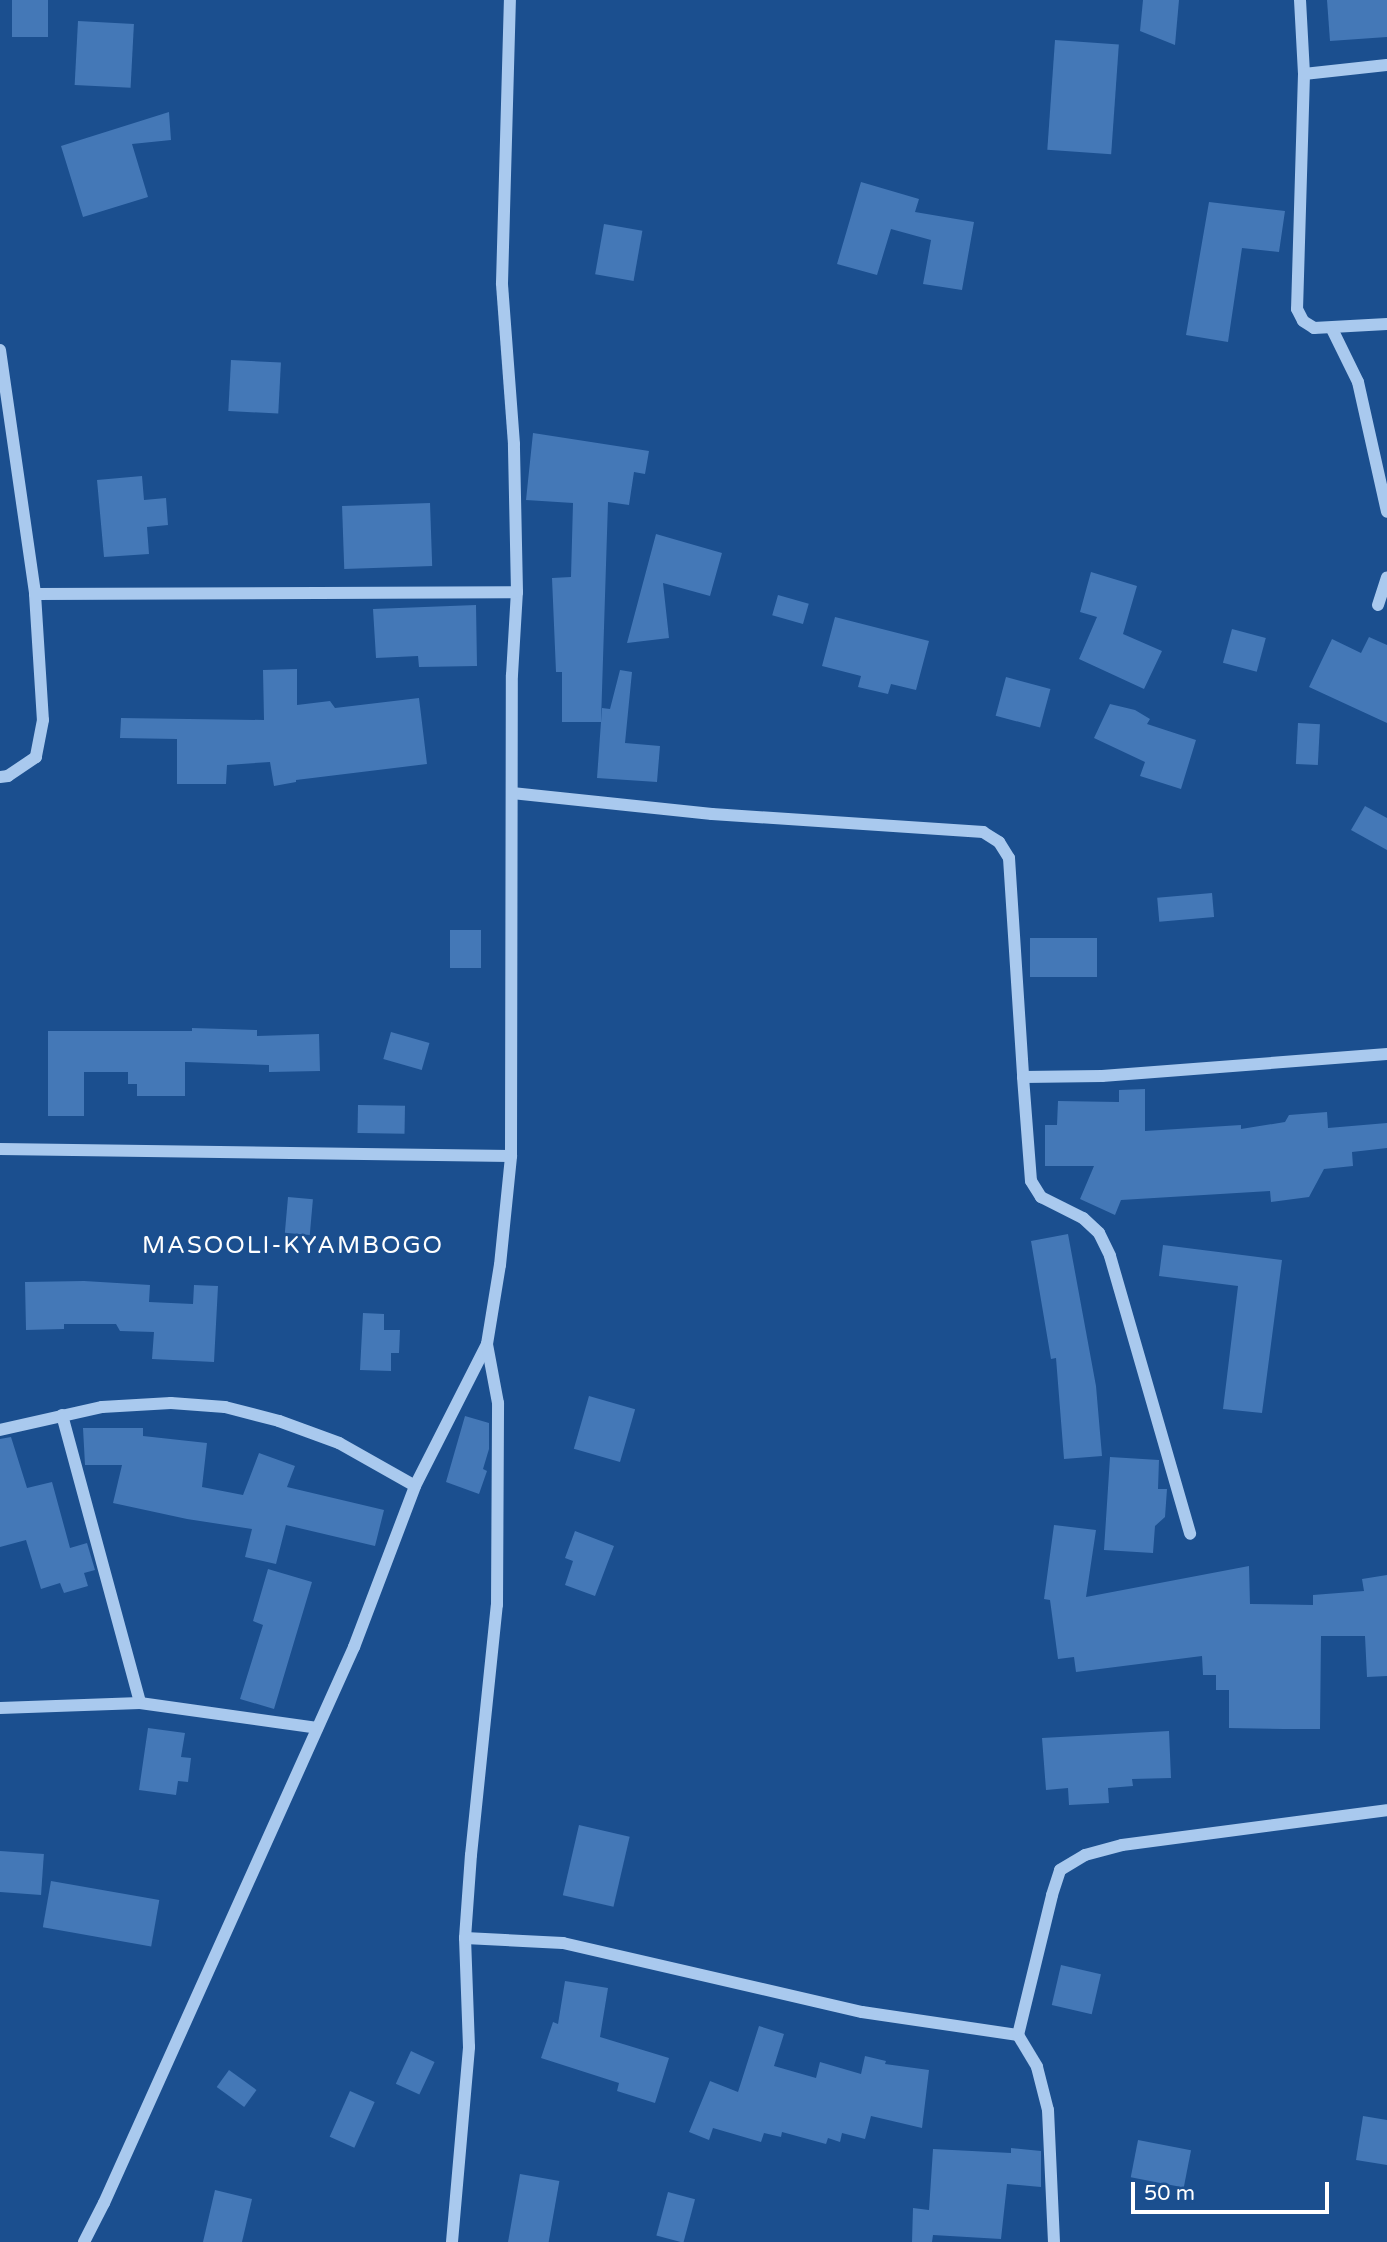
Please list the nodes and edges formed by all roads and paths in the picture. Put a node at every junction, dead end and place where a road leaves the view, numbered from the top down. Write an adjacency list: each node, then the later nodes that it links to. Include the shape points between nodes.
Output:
1 (510, 0): 10 (street, via 502,282 514,444)
2 (1300, 0): 4 (street)
3 (1387, 65): 4 (street)
4 (1304, 74): 6 (street, via 1297,309 1303,321 1314,328)
5 (1387, 324): 6 (street)
6 (1332, 329): 8 (street, via 1358,382)
7 (0, 350): 11 (street)
8 (1387, 512)
9 (1387, 577): 12 (street)
10 (517, 592): 11 (street); 14 (street)
11 (36, 594): 13 (street, via 43,720 36,758 8,776)
12 (1378, 604)
13 (0, 776)
14 (512, 793): 16 (street, via 712,814 983,832 999,842 1009,858); 18 (street)
15 (1387, 1054): 16 (street, via 1102,1076)
16 (1023, 1077): 23 (street, via 1031,1181 1041,1197 1083,1218 1099,1233 1110,1256)
17 (0, 1149): 18 (street)
18 (511, 1156): 19 (street)
19 (487, 1344): 22 (street); 28 (street, via 498,1404 497,1605)
20 (62, 1415): 21 (street); 22 (street, via 102,1407 171,1403 225,1407 339,1443); 24 (street)
21 (0, 1430)
22 (415, 1486): 26 (street, via 354,1647)
23 (1190, 1534)
24 (140, 1703): 25 (street); 26 (street)
25 (0, 1708)
26 (317, 1728): 30 (street)
27 (1387, 1810): 29 (street, via 1122,1844 1085,1855 1060,1871)
28 (466, 1938): 29 (street, via 563,1942 862,2012); 31 (street, via 469,2047)
29 (1018, 2035): 32 (street, via 1037,2067 1048,2110)
30 (84, 2242)
31 (452, 2242)
32 (1054, 2242)

